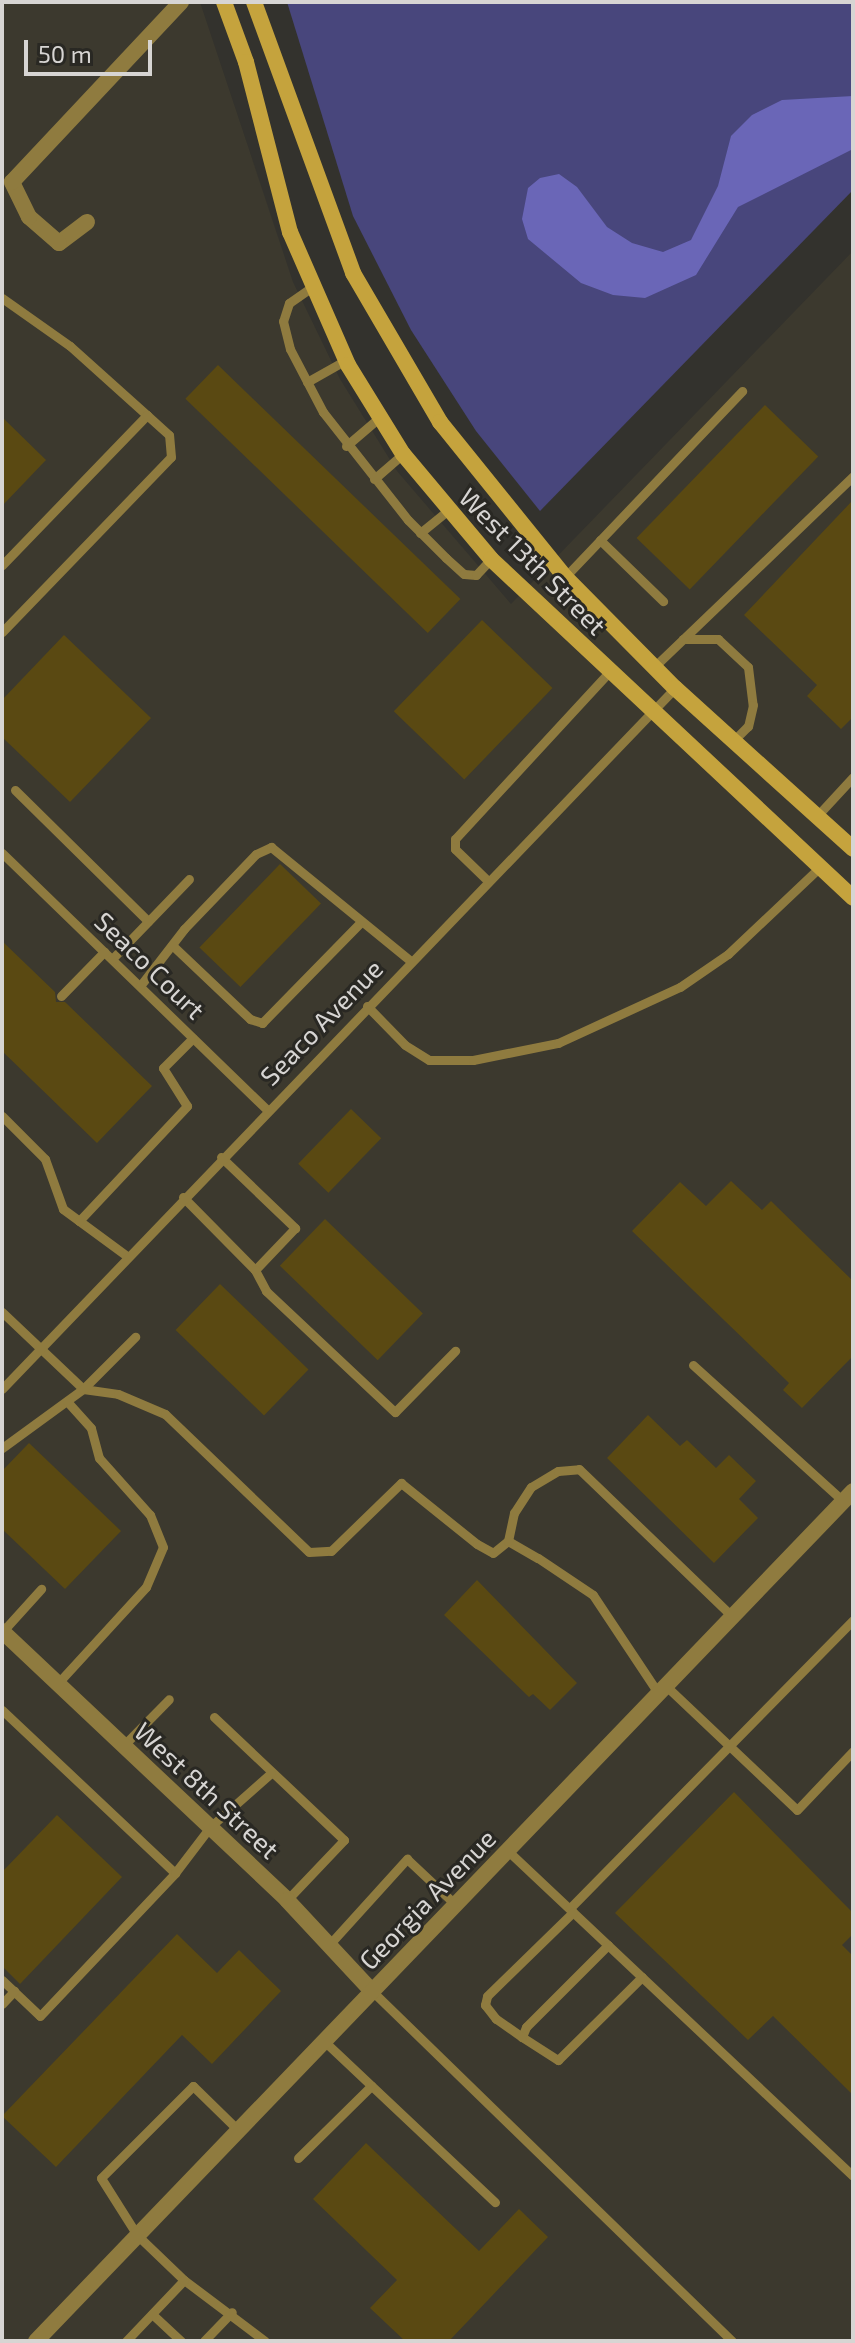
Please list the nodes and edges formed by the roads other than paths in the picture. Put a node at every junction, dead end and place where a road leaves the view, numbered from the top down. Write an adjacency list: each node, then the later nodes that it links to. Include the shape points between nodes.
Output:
1 (181, 2): 4 (street, via 12,182 29,217 59,243)
2 (224, 2): 5 (main road, West 13th Street, via 246,62 290,232)
3 (254, 2): 21 (main road, West 13th Street, via 353,273 391,345 440,422)
4 (87, 222)
5 (312, 287): 7 (main road, West 13th Street); 8 (lane, via 289,303 283,321)
6 (2, 298): 10 (lane, via 70,346)
7 (346, 360): 8 (lane); 11 (main road, West 13th Street)
8 (307, 382): 12 (lane)
9 (742, 391): 18 (lane)
10 (147, 415): 20 (lane); 23 (lane, via 173,443 171,457)
11 (380, 417): 12 (lane); 13 (main road, West 13th Street)
12 (346, 446): 15 (lane)
13 (403, 454): 15 (lane); 16 (main road, West 13th Street)
14 (853, 476): 24 (lane)
15 (374, 479): 17 (lane)
16 (448, 510): 17 (lane); 19 (main road, West 13th Street)
17 (420, 533): 19 (lane, via 464,574 476,575)
18 (600, 540): 21 (lane); 22 (lane)
19 (491, 559): 26 (main road, West 13th Street)
20 (2, 565)
21 (565, 577): 25 (main road, West 13th Street)
22 (663, 601)
23 (2, 632)
24 (683, 639): 25 (lane); 29 (lane, via 718,639 748,667 753,705 748,726)
25 (654, 667): 27 (main road, West 13th Street)
26 (610, 671): 28 (main road, West 13th Street); 37 (lane, via 455,839 455,849)
27 (675, 688): 28 (lane, Seaco Avenue); 29 (main road, West 13th Street)
28 (652, 711): 35 (main road, West 13th Street); 37 (lane, Seaco Avenue)
29 (733, 741): 32 (main road, West 13th Street)
30 (853, 777): 32 (lane)
31 (15, 790): 39 (lane)
32 (817, 816): 33 (main road, West 13th Street)
33 (853, 849)
34 (2, 853): 42 (lane, Seaco Court)
35 (820, 867): 38 (main road, West 13th Street); 46 (lane, via 728,954 680,987 558,1043 473,1060 429,1060 405,1045)
36 (189, 879): 39 (lane)
37 (488, 881): 43 (lane, Seaco Avenue)
38 (853, 898)
39 (148, 921): 42 (lane)
40 (361, 922): 41 (lane, via 271,847 256,854); 41 (lane, via 262,1023 250,1019); 43 (lane)
41 (172, 945): 44 (lane)
42 (108, 955): 44 (lane, Seaco Court); 45 (lane)
43 (411, 961): 46 (lane, Seaco Avenue)
44 (140, 986): 47 (lane, Seaco Court)
45 (61, 996)
46 (367, 1006): 48 (lane, Seaco Avenue)
47 (193, 1038): 48 (lane, Seaco Court); 52 (lane, via 163,1068 187,1106)
48 (267, 1110): 50 (lane, Seaco Avenue)
49 (2, 1116): 52 (lane, via 45,1159 58,1201)
50 (221, 1157): 51 (lane, Seaco Avenue); 54 (lane, via 295,1228)
51 (183, 1197): 53 (lane, Seaco Avenue); 54 (lane)
52 (79, 1221): 53 (lane)
53 (127, 1256): 57 (lane, Seaco Avenue)
54 (255, 1270): 58 (lane, via 266,1291 395,1412)
55 (2, 1312): 57 (lane)
56 (135, 1337): 61 (lane)
57 (41, 1348): 60 (lane, Seaco Avenue); 61 (lane)
58 (455, 1351)
59 (693, 1365): 64 (lane)
60 (3, 1386)
61 (83, 1389): 62 (lane); 65 (lane, via 118,1394 165,1414 309,1552 331,1551 401,1483 493,1553)
62 (67, 1401): 63 (lane); 70 (lane, via 91,1428 99,1458 150,1515 163,1547 146,1587)
63 (2, 1448)
64 (848, 1496): 67 (street, Georgia Avenue)
65 (508, 1541): 67 (lane, via 514,1513 531,1487 558,1471 579,1469); 71 (lane, via 593,1595)
66 (41, 1589): 69 (lane)
67 (732, 1616): 71 (street, Georgia Avenue)
68 (853, 1620): 76 (lane)
69 (2, 1631): 70 (street, West 8th Street)
70 (58, 1683): 75 (street, West 8th Street)
71 (662, 1690): 76 (lane); 80 (street, Georgia Avenue)
72 (169, 1699): 75 (lane)
73 (2, 1710): 81 (lane)
74 (214, 1717): 78 (lane)
75 (124, 1745): 79 (street, West 8th Street)
76 (728, 1745): 77 (lane, via 797,1810); 84 (lane)
77 (853, 1751)
78 (271, 1773): 79 (lane); 82 (lane, via 344,1840)
79 (210, 1827): 81 (lane); 82 (street, West 8th Street)
80 (507, 1850): 83 (street, Georgia Avenue); 84 (lane)
81 (175, 1873): 89 (lane, via 40,2016)
82 (287, 1900): 86 (street, West 8th Street)
83 (455, 1904): 86 (lane, via 407,1859); 90 (street, Georgia Avenue)
84 (571, 1910): 85 (lane); 92 (lane, via 487,1996 485,2005 496,2019)
85 (608, 1945): 87 (lane); 92 (lane)
86 (328, 1946): 90 (street, West 8th Street)
87 (642, 1977): 92 (lane, via 558,2060); 97 (lane)
88 (2, 1980): 89 (lane)
89 (14, 1991): 91 (lane)
90 (372, 1991): 93 (street, Georgia Avenue); 108 (lane)
91 (2, 2004)
92 (522, 2037)
93 (324, 2041): 94 (lane); 95 (street, Georgia Avenue)
94 (371, 2086): 96 (lane); 98 (lane)
95 (238, 2130): 99 (street, Georgia Avenue); 99 (lane, via 193,2086 101,2178)
96 (298, 2158)
97 (853, 2176)
98 (495, 2202)
99 (137, 2235): 100 (lane); 103 (street, Georgia Avenue)
100 (184, 2280): 101 (lane); 102 (lane)
101 (232, 2312): 106 (lane); 107 (lane)
102 (152, 2314): 104 (lane); 105 (lane)
103 (36, 2341)
104 (126, 2341)
105 (181, 2341)
106 (204, 2341)
107 (265, 2341)
108 (732, 2341)

